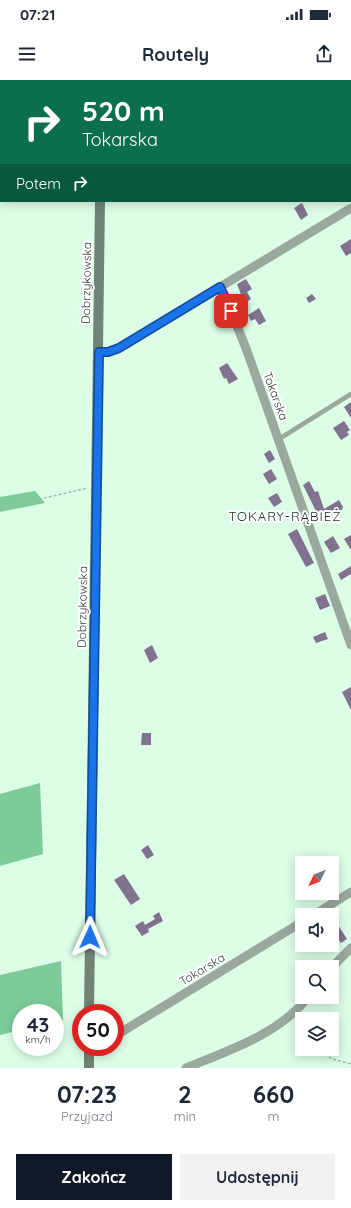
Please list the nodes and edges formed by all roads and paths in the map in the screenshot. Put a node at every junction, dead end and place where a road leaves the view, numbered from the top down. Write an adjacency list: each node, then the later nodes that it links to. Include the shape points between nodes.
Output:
1 (100, 202): 4 (main road, Dobrzykowska)
2 (351, 208): 3 (street)
3 (220, 287): 4 (street, via 119,348); 6 (street, Tokarska, via 247,351)
4 (99, 352): 7 (main road, Dobrzykowska)
5 (351, 394): 6 (lane)
6 (279, 439): 9 (street, Tokarska)
7 (97, 486): 8 (path); 15 (main road, Dobrzykowska)
8 (0, 508)
9 (351, 645)
10 (351, 892): 11 (street)
11 (325, 908)
12 (295, 926): 19 (street, Tokarska)
13 (351, 948): 14 (street)
14 (339, 960)
15 (90, 1004)
16 (302, 1004): 17 (street)
17 (293, 1014): 18 (path); 24 (street, via 237,1046)
18 (295, 1018)
19 (124, 1031)
20 (89, 1056): 23 (main road)
21 (327, 1056): 22 (path)
22 (351, 1064)
23 (89, 1068)
24 (186, 1068)

